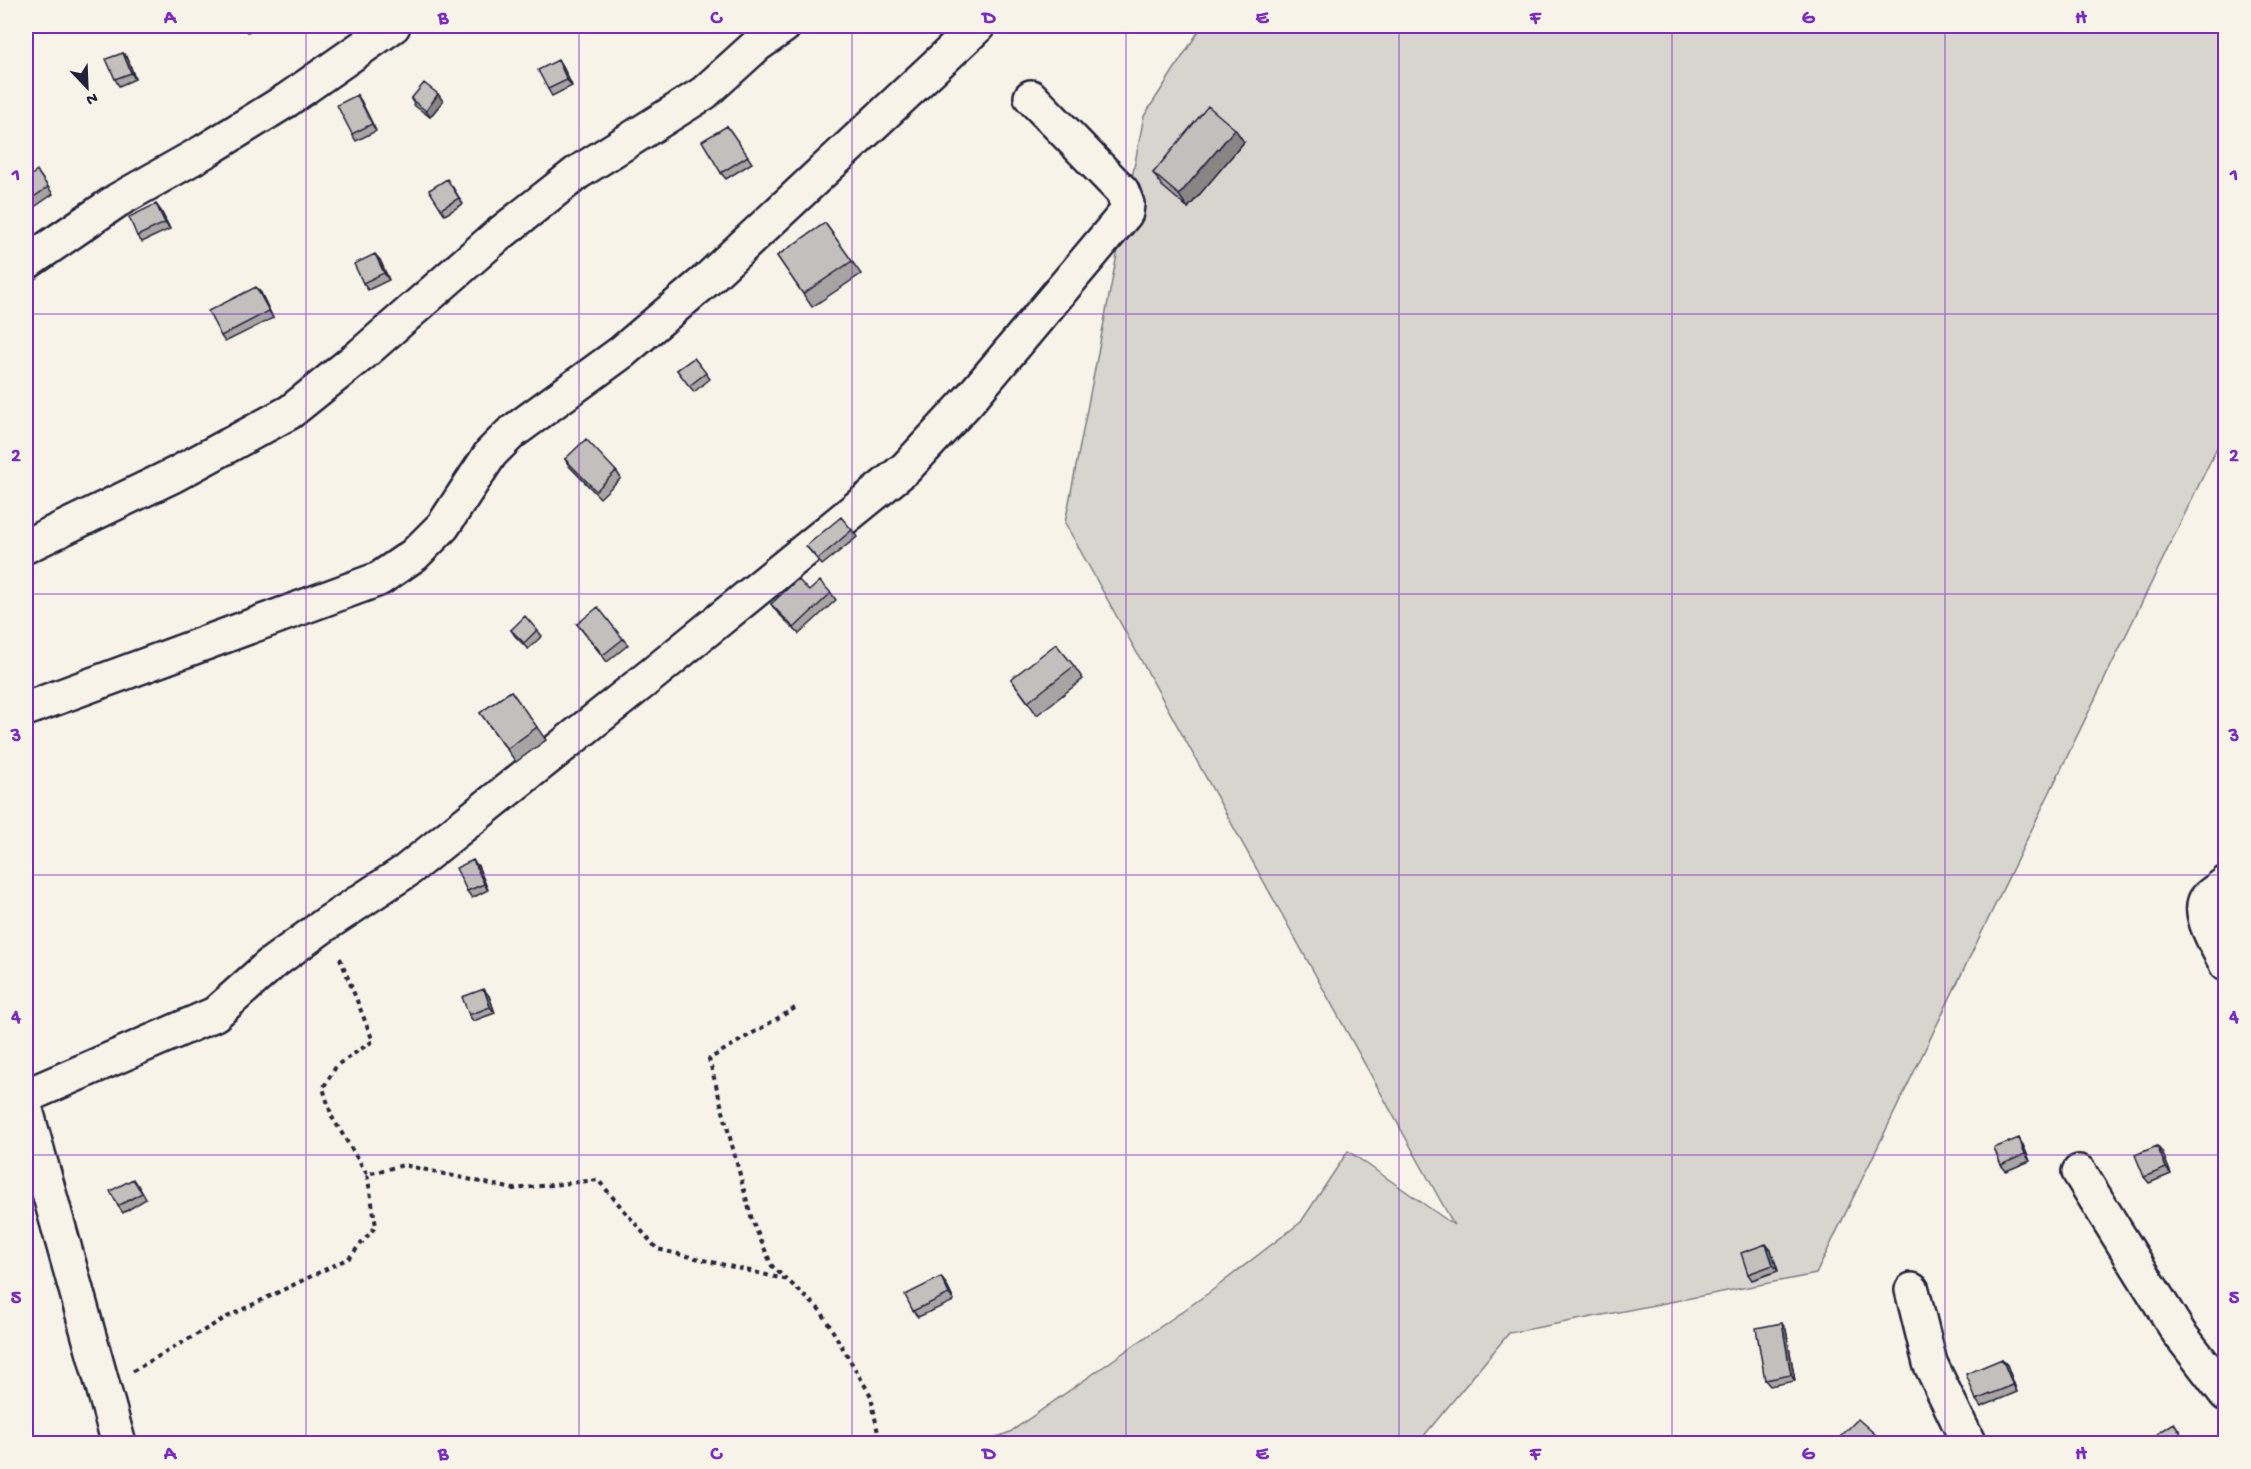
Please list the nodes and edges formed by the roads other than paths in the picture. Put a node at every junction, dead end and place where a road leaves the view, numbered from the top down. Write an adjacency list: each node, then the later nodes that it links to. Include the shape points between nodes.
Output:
1 (393, 26): 5 (street, via 287,100 118,200)
2 (784, 26): 6 (street, via 704,93 578,173 496,236 370,348 290,412 174,475)
3 (978, 26): 7 (street, via 709,278 622,351 511,433 491,453 443,526 414,555 379,579)
4 (1031, 97): 10 (street, via 1122,191 1126,213 969,400 906,468 406,871 271,964 216,1014)
5 (26, 262)
6 (26, 546)
7 (26, 709)
8 (2226, 883): 9 (street, via 2206,899 2202,908)
9 (2226, 964)
10 (26, 1096)
11 (26, 1110): 15 (street)
12 (2079, 1172): 14 (street, via 2179,1334)
13 (1912, 1290): 16 (street, via 1930,1363)
14 (2226, 1394)
15 (119, 1443)
16 (1969, 1443)

